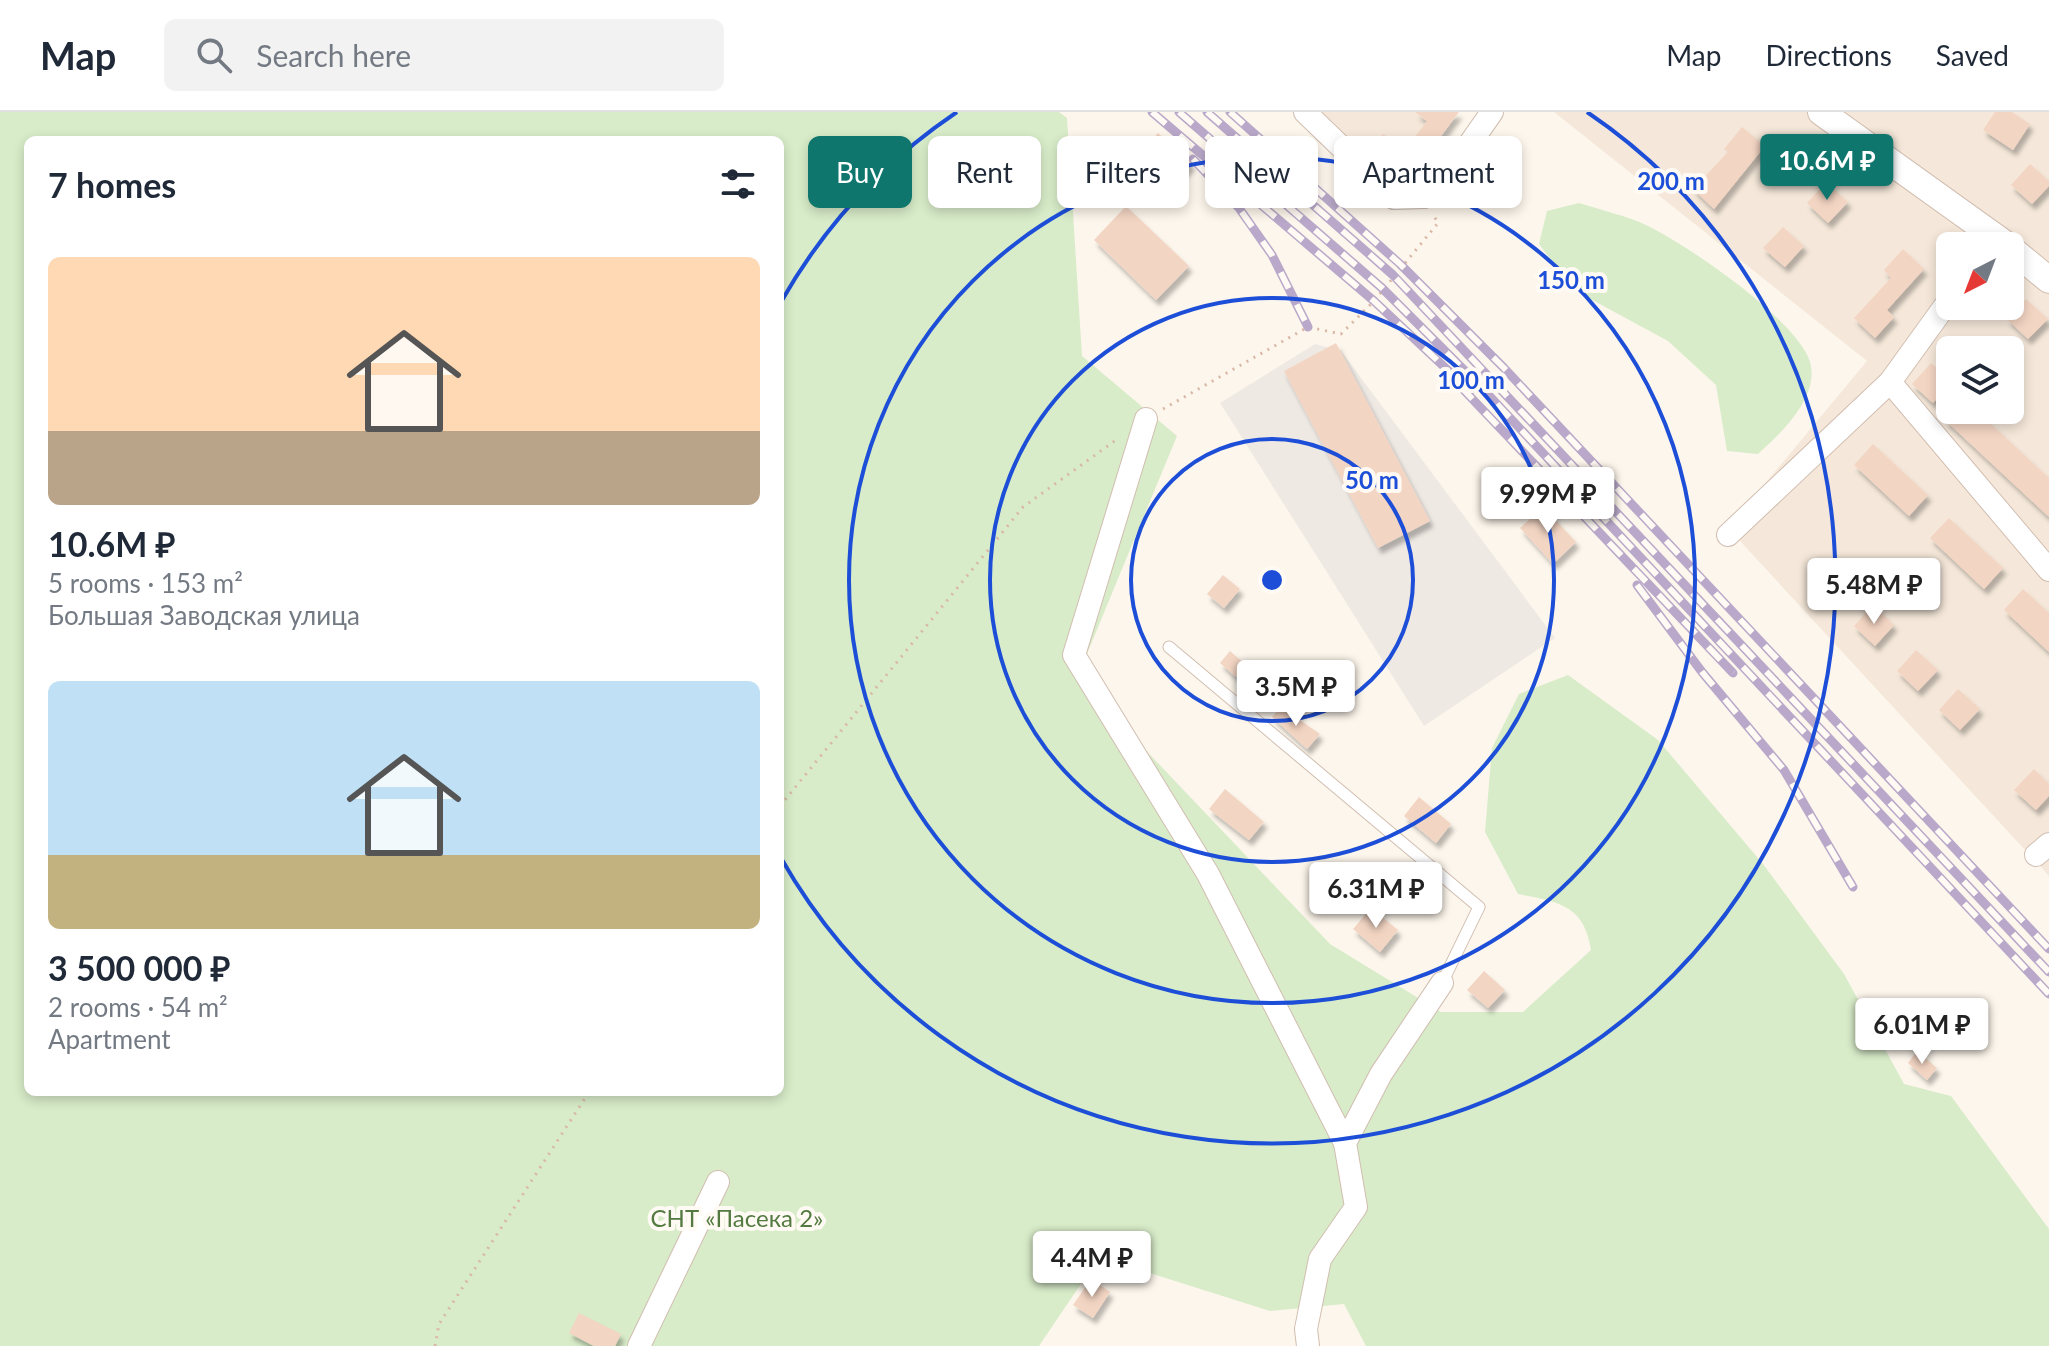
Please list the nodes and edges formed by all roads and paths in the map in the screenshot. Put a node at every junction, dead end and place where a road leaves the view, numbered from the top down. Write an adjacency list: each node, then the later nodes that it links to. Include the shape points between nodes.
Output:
1 (1305, 112): 2 (street, via 1394,198 1424,197 1438,189)
2 (1492, 112)
3 (1821, 112): 4 (street)
4 (1985, 232)
5 (2024, 261): 6 (street)
6 (2049, 280)
7 (1936, 318): 8 (street)
8 (1890, 382): 10 (street); 11 (street)
9 (1146, 419): 15 (street, via 1074,655 1208,874)
10 (1728, 535)
11 (2049, 570)
12 (1169, 647): 13 (lane, via 1479,907)
13 (1442, 983): 15 (street, via 1381,1074)
14 (586, 1096): 17 (path, via 439,1324)
15 (1345, 1143): 19 (street, via 1356,1207 1320,1259 1306,1329)
16 (718, 1182): 18 (street)
17 (435, 1346)
18 (639, 1346)
19 (1308, 1346)

